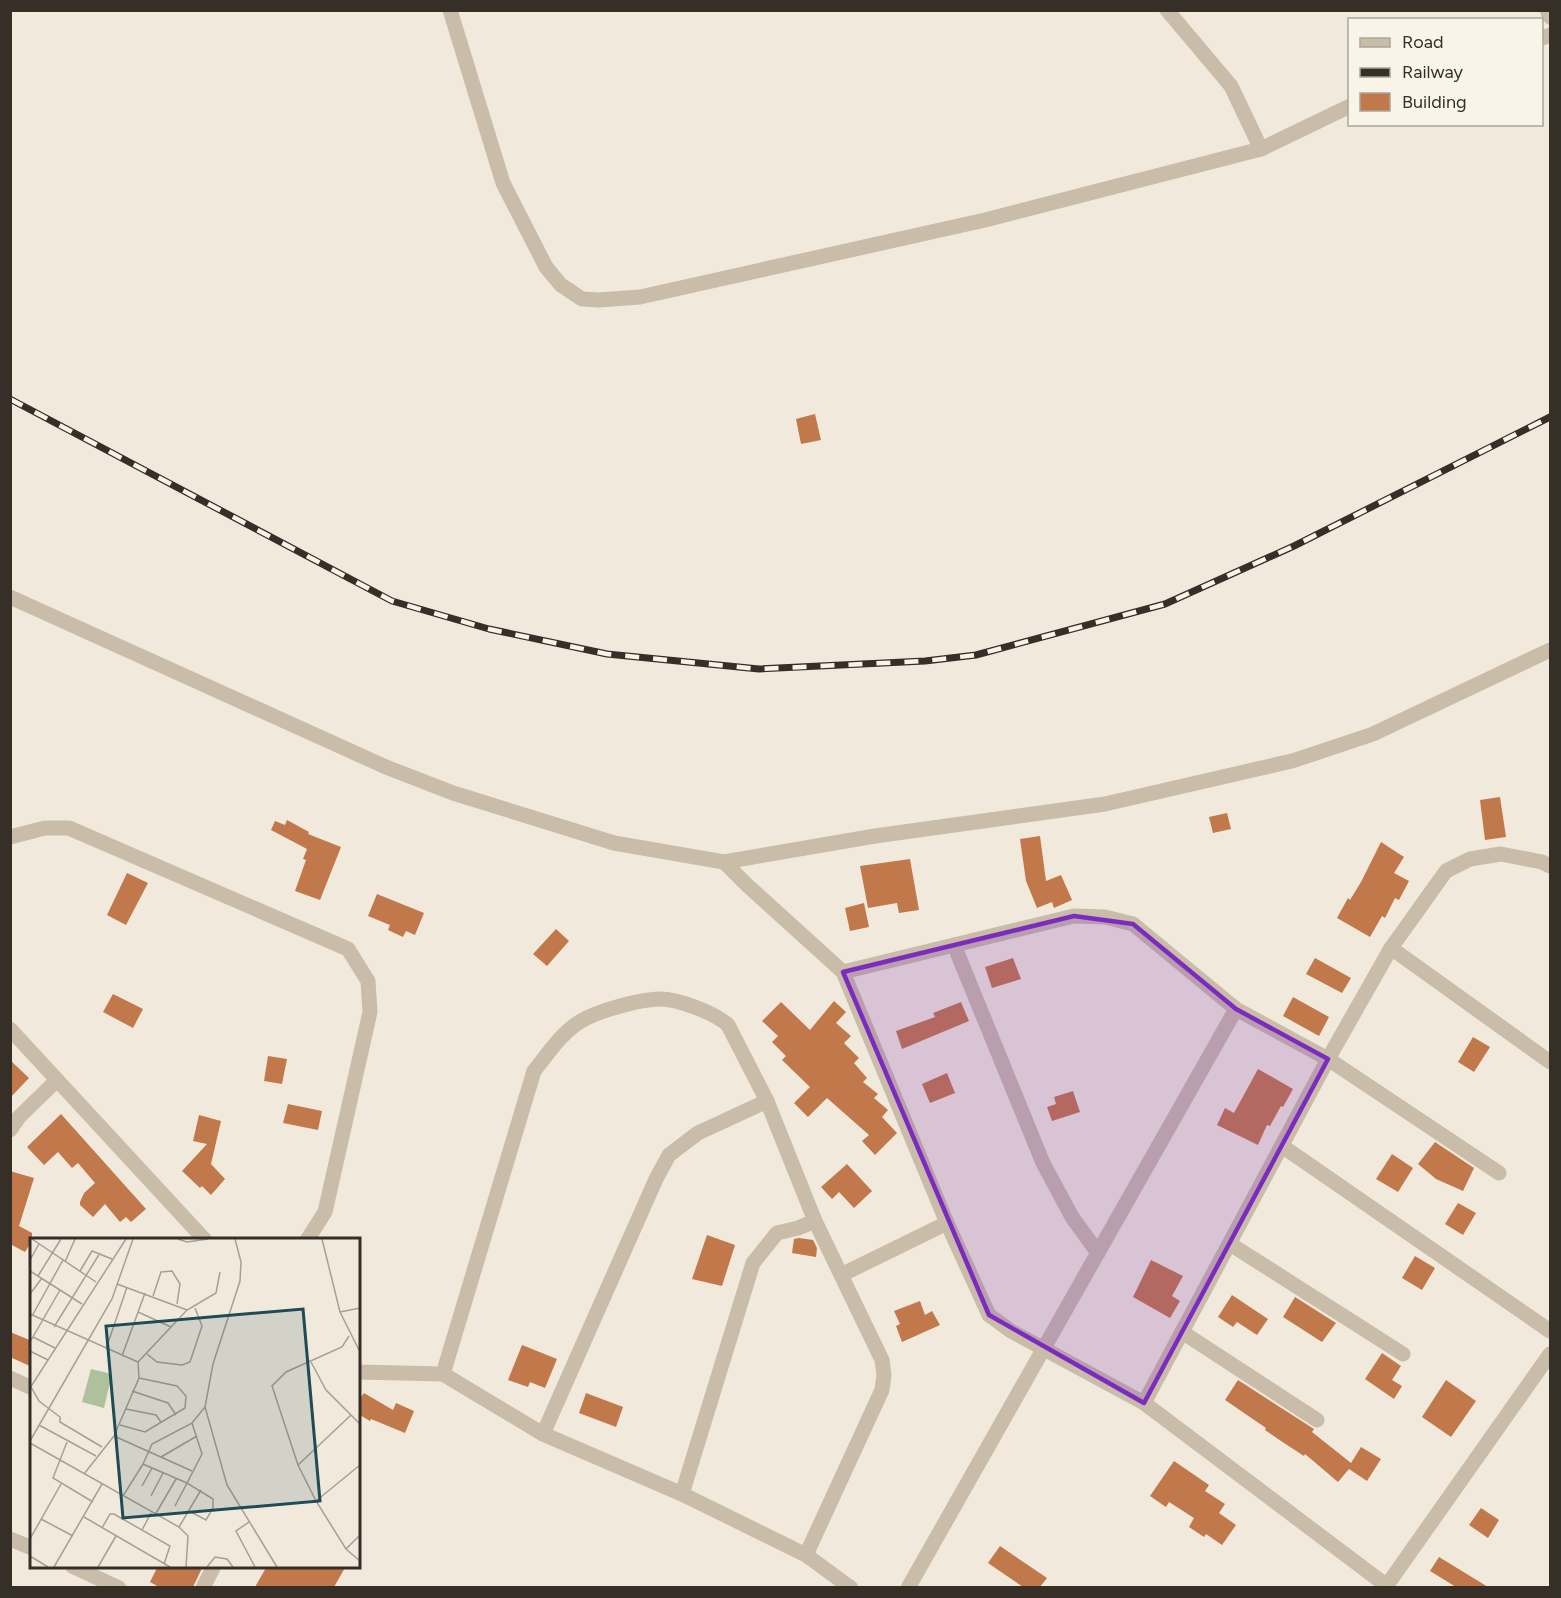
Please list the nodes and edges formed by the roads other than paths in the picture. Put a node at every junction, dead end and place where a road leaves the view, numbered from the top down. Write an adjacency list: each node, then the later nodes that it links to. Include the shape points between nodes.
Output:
1 (450, 10): 6 (street, via 502,183 546,267 561,285 582,299 640,297 985,220)
2 (1167, 10): 6 (street, via 1232,86)
3 (1547, 10): 4 (street)
4 (1551, 17)
5 (1348, 107): 6 (street)
6 (1261, 149)
7 (10, 597): 10 (street, via 365,758 453,793 614,843)
8 (1551, 651): 10 (street, via 1372,734 1292,761 1105,804)
9 (10, 837): 27 (street, via 45,828 69,828 348,949 368,981 370,1012 325,1212)
10 (724, 862): 14 (street)
11 (1551, 866): 13 (street, via 1501,854 1470,859 1446,870)
12 (954, 945): 14 (street); 15 (street, via 1074,916 1105,917 1133,924); 29 (street, via 1043,1163 1072,1217)
13 (1391, 948): 17 (street); 18 (street)
14 (843, 972): 25 (street)
15 (1236, 1009): 17 (street); 29 (street)
16 (10, 1029): 19 (street)
17 (1328, 1059): 22 (street); 23 (street)
18 (1550, 1062)
19 (57, 1080): 21 (street); 26 (street)
20 (767, 1101): 24 (street); 37 (street, via 728,1025 704,1010 661,999 619,1006 581,1021 562,1036 534,1071); 43 (street, via 698,1133 669,1155)
21 (10, 1130)
22 (1282, 1146): 28 (street); 31 (street)
23 (1499, 1173)
24 (815, 1221): 30 (street); 44 (street, via 777,1233 753,1263)
25 (947, 1223): 30 (street); 33 (street, via 989,1315)
26 (204, 1238)
27 (308, 1238)
28 (1230, 1244): 32 (street); 34 (street)
29 (1098, 1253): 33 (street)
30 (842, 1275): 47 (street, via 882,1360 884,1375 882,1390)
31 (1551, 1331)
32 (1182, 1332): 41 (street); 42 (street)
33 (1044, 1349): 41 (street); 53 (street)
34 (1403, 1354)
35 (1551, 1354): 38 (street)
36 (360, 1372): 37 (street)
37 (443, 1374): 43 (street)
38 (1544, 1376): 54 (street)
39 (10, 1378): 40 (street)
40 (30, 1387)
41 (1144, 1403): 54 (street)
42 (1317, 1420)
43 (543, 1434): 44 (street)
44 (682, 1494): 47 (street)
45 (10, 1539): 46 (street)
46 (30, 1547)
47 (806, 1555): 52 (street)
48 (76, 1568): 50 (street)
49 (213, 1568): 51 (street)
50 (119, 1587)
51 (203, 1587)
52 (851, 1587)
53 (908, 1587)
54 (1386, 1587)

